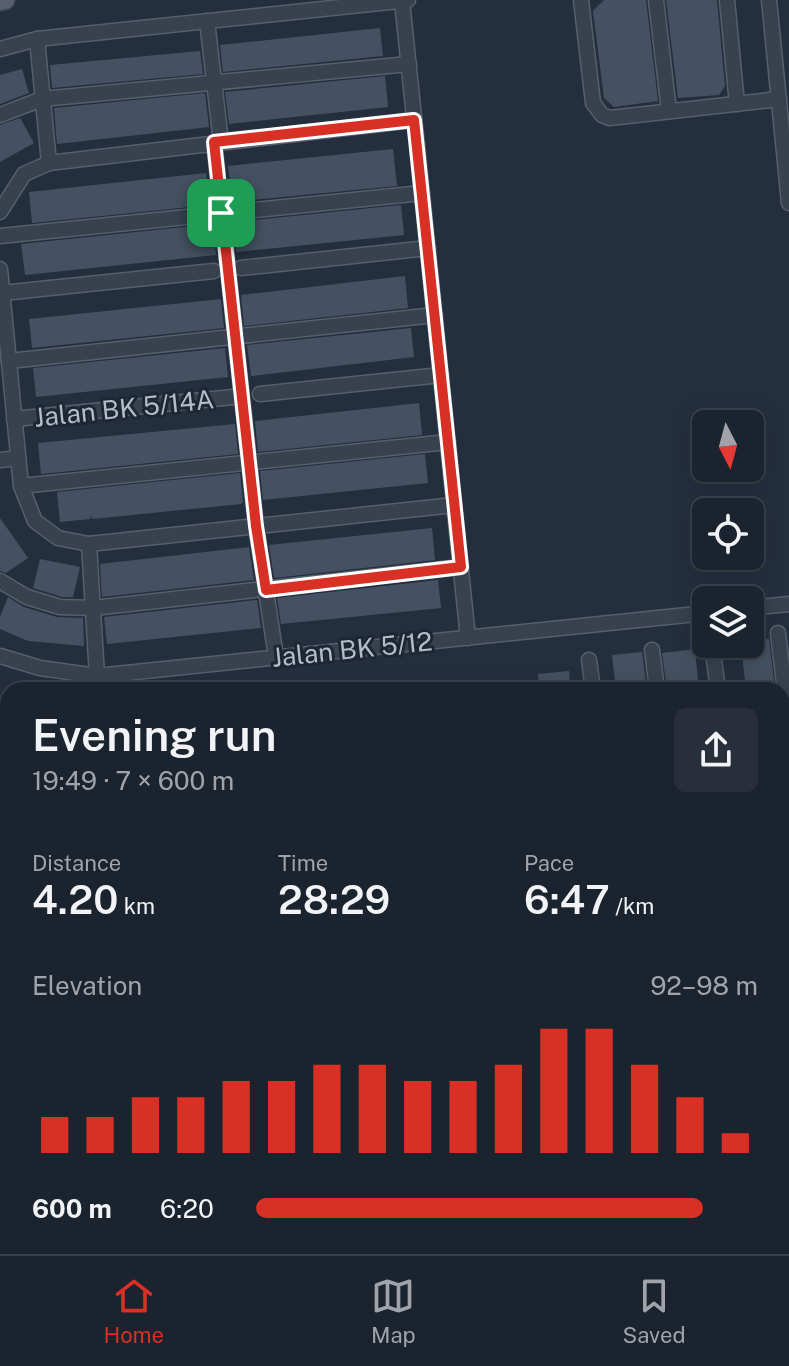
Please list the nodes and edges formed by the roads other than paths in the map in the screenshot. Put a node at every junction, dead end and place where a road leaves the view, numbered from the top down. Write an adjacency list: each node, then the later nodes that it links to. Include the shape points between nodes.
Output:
1 (411, 0): 6 (street)
2 (581, 0): 15 (street, via 596,110 610,118)
3 (656, 0): 15 (street)
4 (727, 0): 14 (street)
5 (769, 0): 13 (street)
6 (402, 1): 7 (street); 10 (street)
7 (207, 21): 8 (street); 11 (street)
8 (37, 39): 9 (street); 12 (street)
9 (0, 49)
10 (409, 64): 11 (street); 17 (street)
11 (214, 83): 12 (street); 18 (street)
12 (42, 99): 16 (street); 19 (street)
13 (779, 99): 14 (street); 21 (street)
14 (737, 104): 15 (street)
15 (669, 111)
16 (0, 115)
17 (414, 120): 18 (street); 20 (street)
18 (217, 142): 19 (street); 23 (street)
19 (49, 163): 22 (street, via 24,174)
20 (422, 193): 23 (street); 25 (street)
21 (789, 203)
22 (0, 212)
23 (221, 213): 24 (street); 31 (street)
24 (0, 236)
25 (428, 248): 26 (street); 30 (street)
26 (241, 268)
27 (0, 269): 29 (street)
28 (214, 271): 29 (street)
29 (2, 293): 32 (street)
30 (435, 315): 31 (street); 33 (street)
31 (235, 337): 32 (street); 40 (street)
32 (9, 361): 36 (street)
33 (441, 375): 34 (street); 37 (street)
34 (260, 394)
35 (233, 397): 36 (street, Jalan BK 5/14A)
36 (14, 419): 38 (street)
37 (448, 442): 40 (street); 42 (street)
38 (18, 458): 39 (street); 41 (street)
39 (0, 460)
40 (249, 463): 41 (street); 43 (street)
41 (21, 486): 44 (street, via 35,521 58,538)
42 (454, 505): 43 (street); 45 (street)
43 (256, 526): 44 (street); 47 (street)
44 (89, 544): 50 (street)
45 (461, 567): 47 (street); 53 (street)
46 (0, 581): 50 (street, via 60,607)
47 (266, 590): 50 (street); 56 (street)
48 (789, 604): 49 (street)
49 (764, 607)
50 (93, 608): 59 (street)
51 (692, 614): 53 (street, Jalan BK 5/12)
52 (778, 633): 63 (street)
53 (468, 638): 56 (street, Jalan BK 5/12)
54 (652, 650): 61 (street)
55 (0, 656): 59 (street, Jalan BK 5/12)
56 (276, 657): 59 (street, Jalan BK 5/12)
57 (714, 658): 62 (street)
58 (589, 660): 60 (street)
59 (97, 676)
60 (592, 682)
61 (656, 682)
62 (717, 682)
63 (784, 682)

